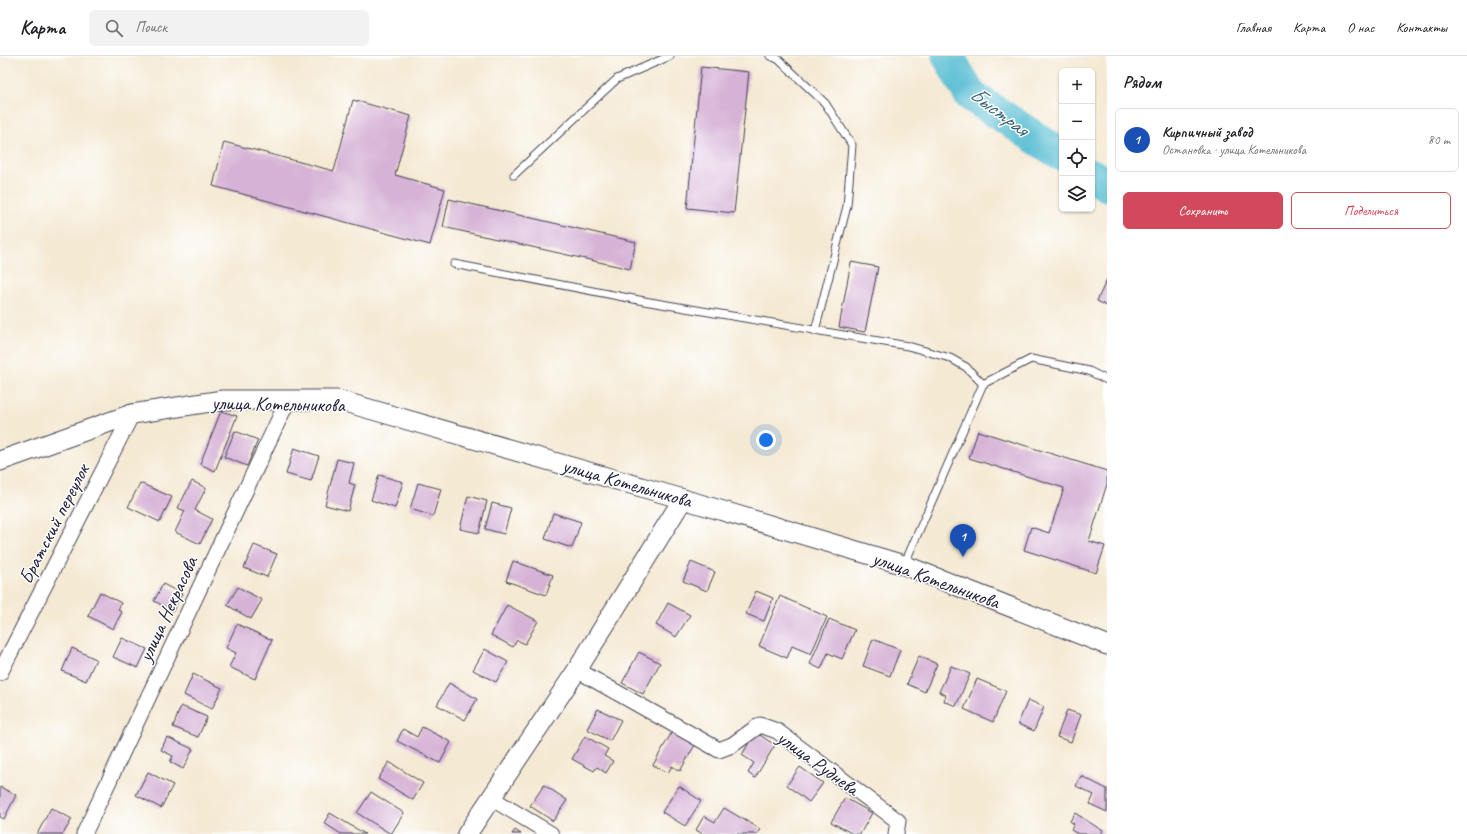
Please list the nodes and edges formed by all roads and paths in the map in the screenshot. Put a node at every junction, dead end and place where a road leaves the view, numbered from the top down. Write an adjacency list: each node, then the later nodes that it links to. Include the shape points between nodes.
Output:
1 (670, 56): 3 (lane, via 617,79)
2 (770, 56): 5 (lane, via 778,59 825,103 852,146 847,206)
3 (514, 175)
4 (454, 264): 5 (lane)
5 (815, 331): 7 (lane, via 908,346 950,358 966,367)
6 (1107, 380): 7 (lane, via 1089,371 1031,359)
7 (984, 384): 12 (lane)
8 (288, 400): 9 (street, улица Котельникова, via 223,400); 11 (street, улица Котельникова, via 338,400); 17 (street, улица Некрасова)
9 (132, 414): 10 (street, улица Котельникова); 15 (street, Братский переулок)
10 (0, 461)
11 (684, 499): 12 (street, улица Котельникова); 14 (street)
12 (904, 565): 13 (street, улица Котельникова)
13 (1107, 645)
14 (577, 670): 16 (street); 20 (street, улица Руднева, via 719,750 732,745 760,725 776,731 898,821)
15 (0, 673)
16 (491, 798): 18 (street); 19 (street)
17 (84, 834)
18 (467, 834)
19 (551, 834)
20 (896, 834)

